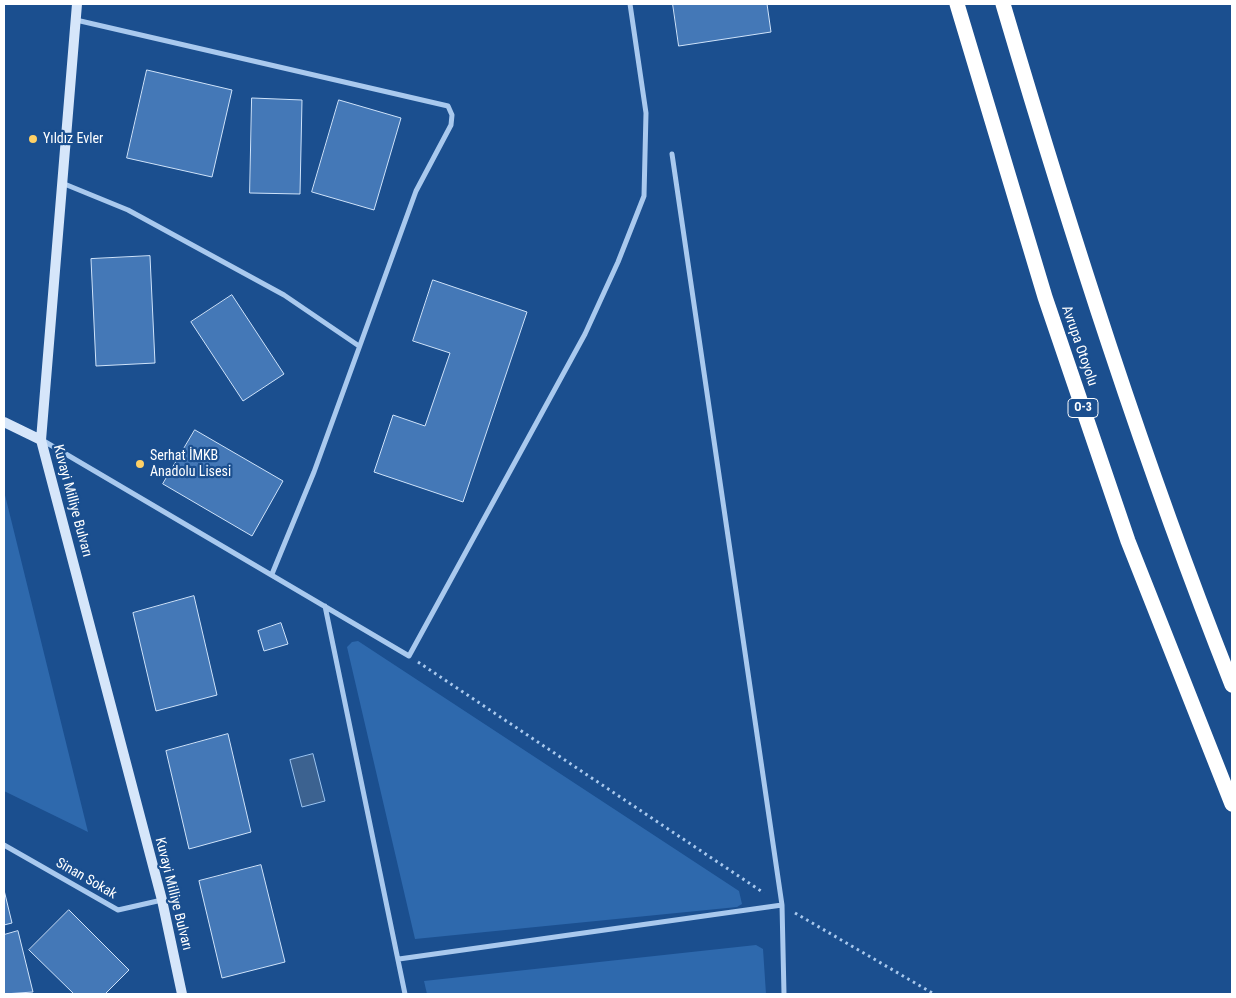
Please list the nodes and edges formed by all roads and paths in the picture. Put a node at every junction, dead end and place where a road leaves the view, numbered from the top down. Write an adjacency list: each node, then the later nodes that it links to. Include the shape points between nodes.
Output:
1 (77, 4): 5 (main road, Kuvayi Milliye Bulvarı)
2 (630, 4): 13 (street, via 646,113 644,196 585,334)
3 (957, 4): 15 (highway, Avrupa Otoyolu / O-3, via 1045,297 1125,531)
4 (1003, 4): 14 (highway, Avrupa Otoyolu, via 1155,483)
5 (75, 20): 7 (main road, Kuvayi Milliye Bulvarı); 8 (street, via 448,106 452,115 451,125 416,191)
6 (672, 154): 18 (street)
7 (61, 183): 8 (street, via 128,210 284,295); 10 (main road, Kuvayi Milliye Bulvarı)
8 (359, 346): 11 (street, via 314,472)
9 (4, 422): 10 (main road)
10 (41, 440): 11 (street); 17 (main road, Kuvayi Milliye Bulvarı)
11 (272, 574): 12 (street)
12 (325, 606): 13 (street); 19 (street)
13 (409, 656): 18 (path)
14 (1232, 686)
15 (1232, 804)
16 (4, 845): 17 (street, Sinan Sokak, via 118,910)
17 (162, 900): 20 (main road, Kuvayi Milliye Bulvarı)
18 (782, 905): 19 (street); 22 (street); 23 (path)
19 (399, 959): 21 (street)
20 (182, 994)
21 (406, 994)
22 (784, 994)
23 (934, 994)

